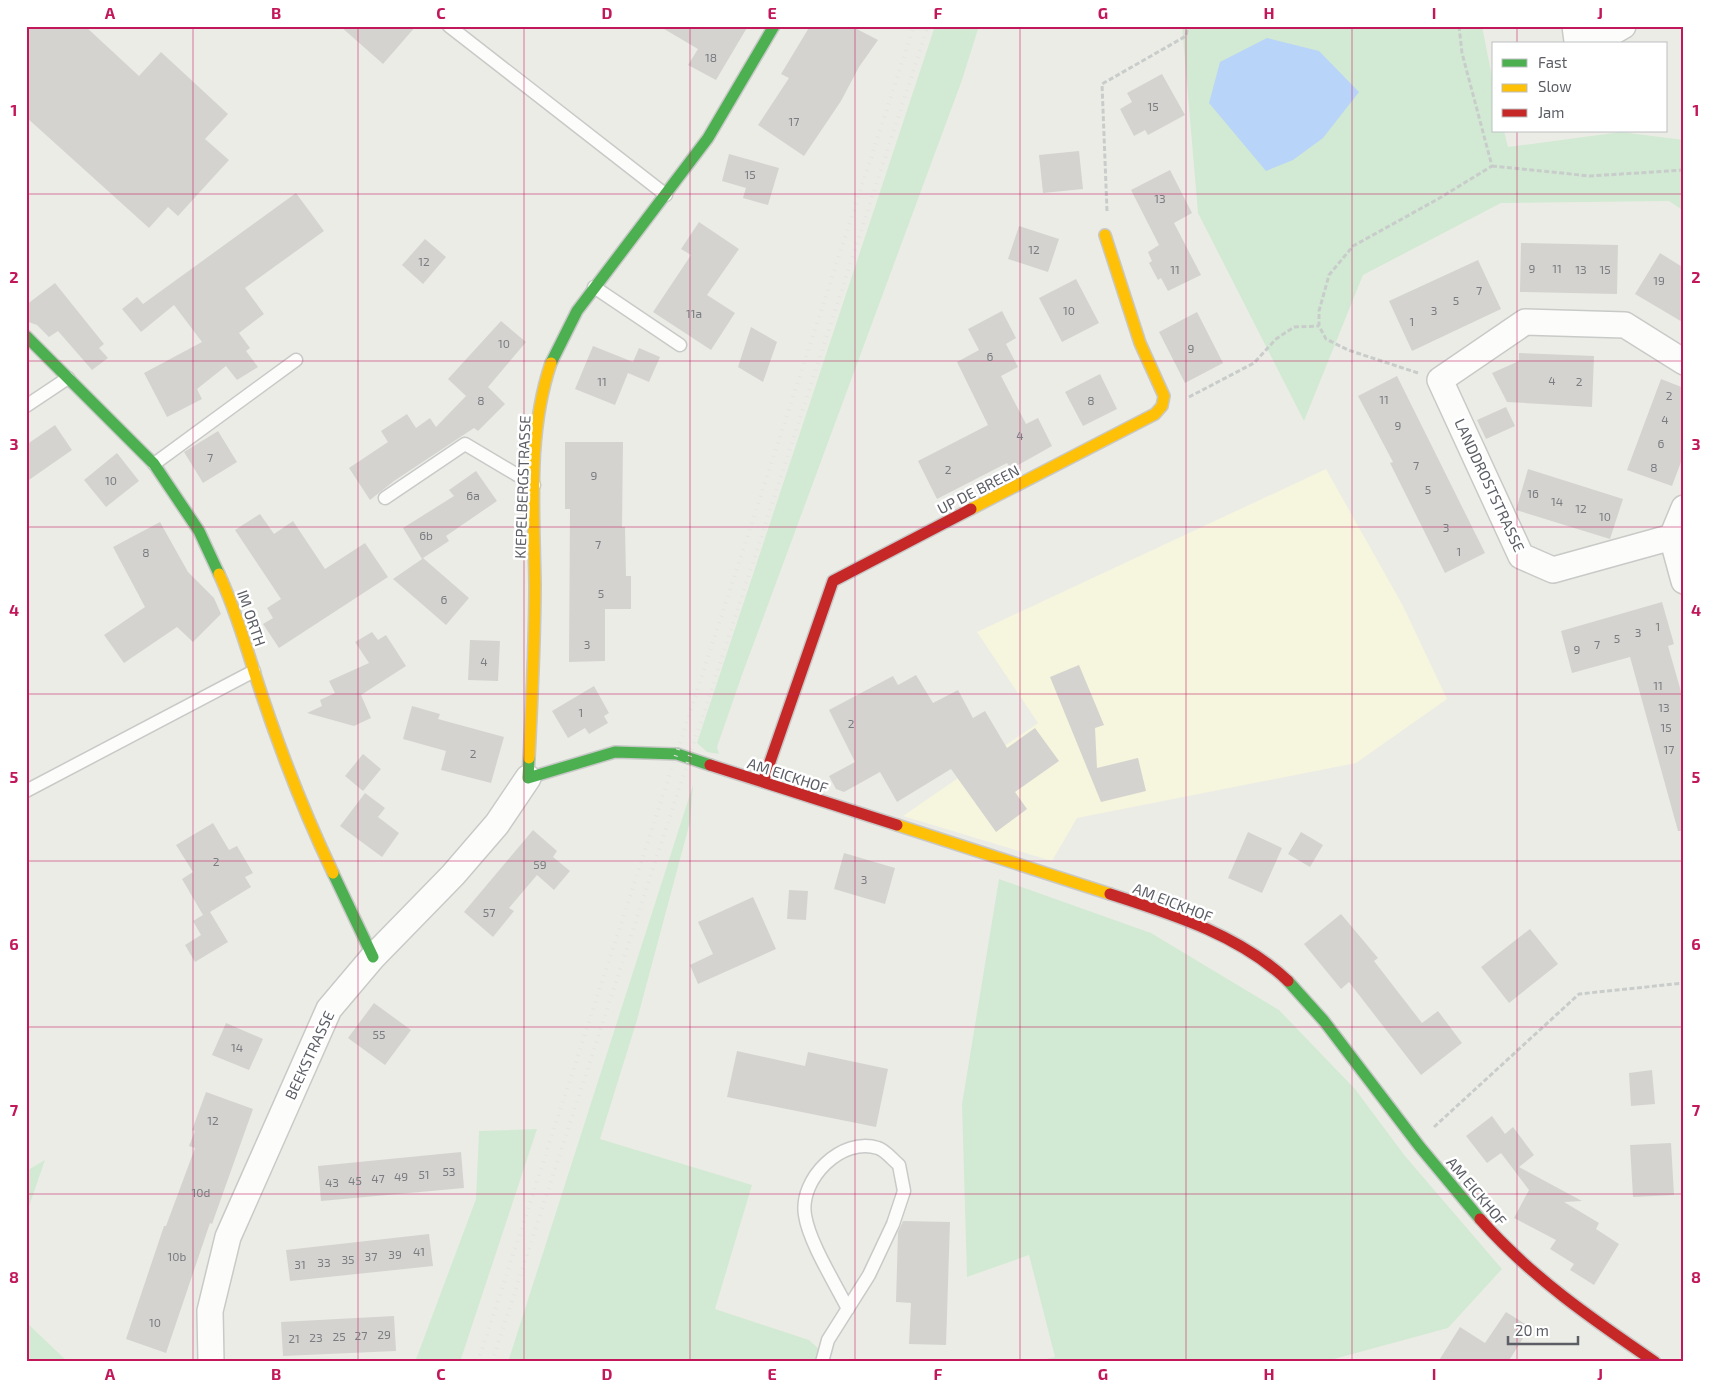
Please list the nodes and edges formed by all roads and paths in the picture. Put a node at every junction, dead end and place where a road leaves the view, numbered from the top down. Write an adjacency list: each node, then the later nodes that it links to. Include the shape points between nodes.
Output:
1 (449, 26): 9 (lane)
2 (774, 26): 9 (street, KIEPELBERGSTRASSE, via 720,120)
3 (1188, 26): 10 (path, via 1186,36 1102,84)
4 (1459, 26): 7 (path, via 1462,53)
5 (1575, 26): 6 (street, via 1578,41 1604,37)
6 (1623, 26)
7 (1492, 166): 8 (path, via 1590,176); 13 (path, via 1353,246 1329,275 1319,311)
8 (1684, 170)
9 (666, 195): 12 (street, KIEPELBERGSTRASSE)
10 (1108, 204)
11 (1105, 235): 21 (street, via 1140,343 1164,396)
12 (594, 287): 15 (lane); 23 (street, KIEPELBERGSTRASSE, via 571,320 542,391)
13 (1319, 326): 19 (path, via 1326,339 1348,350); 21 (path, via 1294,327 1276,339 1254,363 1186,399)
14 (26, 336): 18 (street, IM ORTH)
15 (680, 345)
16 (296, 360): 22 (lane)
17 (1684, 362): 19 (street, via 1625,325 1526,322)
18 (68, 378): 20 (lane); 22 (street, IM ORTH)
19 (1440, 380): 26 (street, LANDDROSTSTRASSE, via 1521,556 1553,570)
20 (26, 406)
21 (1162, 406): 30 (street, UP DE BREEN, via 1155,414 832,581)
22 (154, 464): 28 (street, IM ORTH, via 203,540 235,607)
23 (534, 485): 24 (lane, via 465,444); 29 (street, KIEPELBERGSTRASSE, via 535,610)
24 (385, 498)
25 (1684, 508): 26 (street)
26 (1672, 537): 27 (street)
27 (1684, 581)
28 (254, 671): 31 (lane); 32 (street, IM ORTH, via 306,816)
29 (528, 778): 30 (street, AM EICKHOF, via 616,752 678,754); 32 (street, BEEKSTRASSE, via 498,824)
30 (763, 782): 34 (street, AM EICKHOF, via 1162,911 1226,940 1266,963 1298,993 1336,1037)
31 (26, 791)
32 (373, 957): 36 (street, BEEKSTRASSE, via 329,1009 228,1237 210,1311)
33 (1684, 983): 34 (path, via 1579,994)
34 (1416, 1143): 38 (street, AM EICKHOF, via 1502,1243 1544,1284)
35 (848, 1309): 35 (lane, via 804,1214 808,1187 826,1161 842,1152 851,1147 878,1148 899,1164 904,1192 894,1224); 37 (lane, via 828,1340)
36 (211, 1362)
37 (822, 1362)
38 (1655, 1362)

